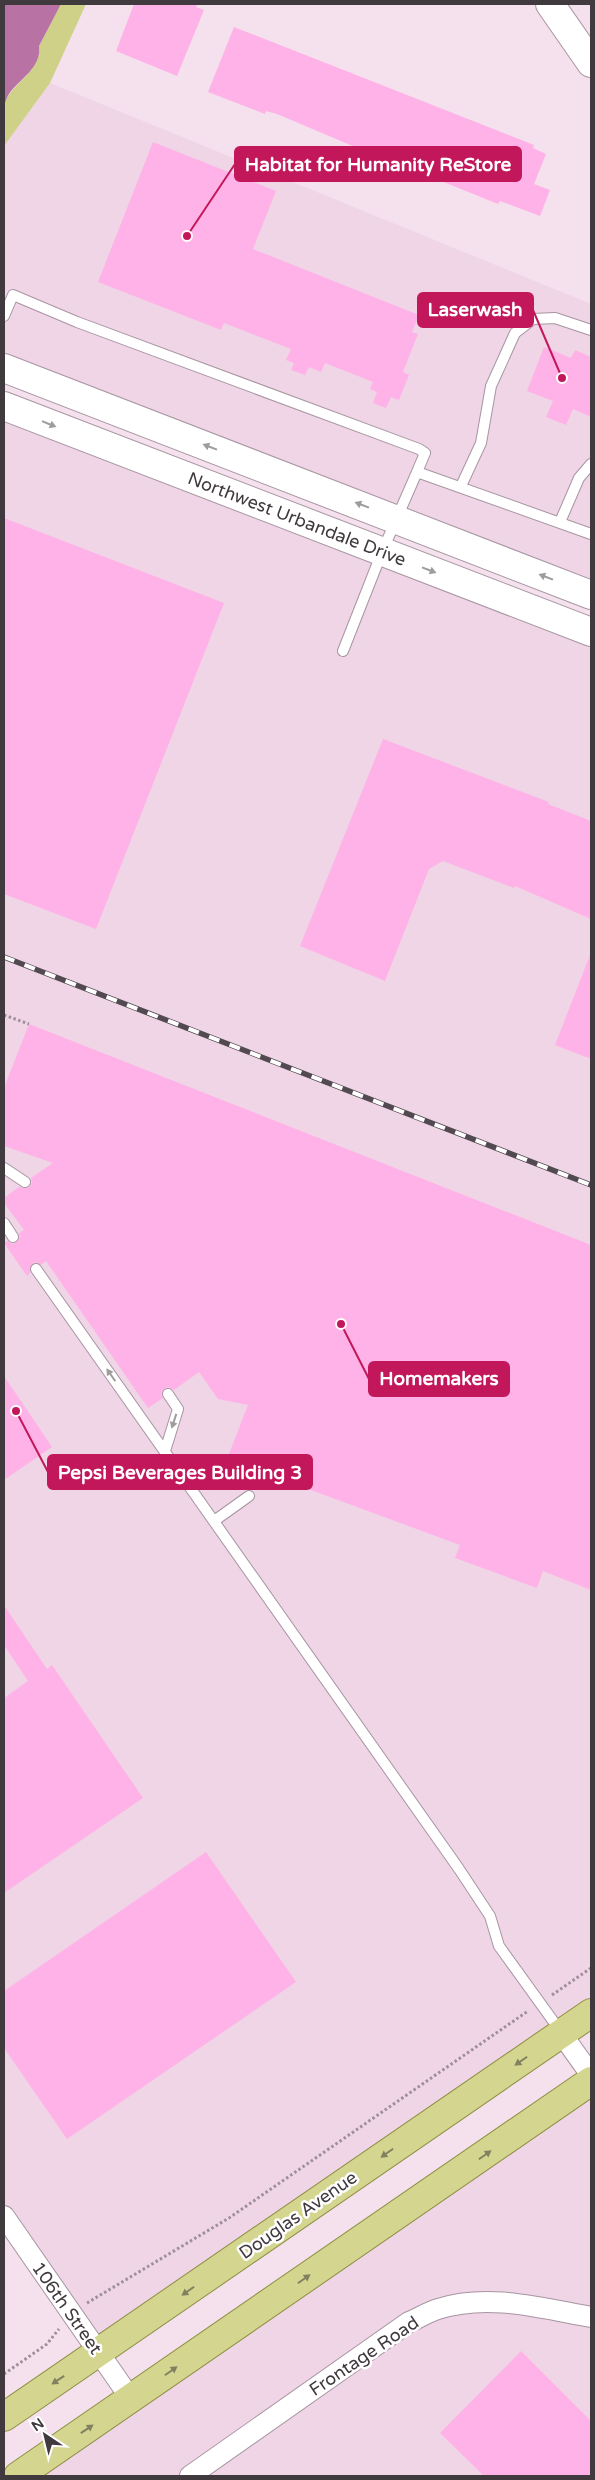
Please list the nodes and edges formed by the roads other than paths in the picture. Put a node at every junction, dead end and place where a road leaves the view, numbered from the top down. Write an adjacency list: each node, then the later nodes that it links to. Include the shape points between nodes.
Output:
1 (550, 4): 2 (main road)
2 (591, 63)
3 (4, 316): 8 (lane, via 13,295 419,449 425,453)
4 (591, 330): 9 (lane, via 556,318 533,319 515,333 491,386 481,443)
5 (4, 368): 10 (main road, Northwest Urbandale Drive, one-way to 5)
6 (4, 406): 13 (main road, Northwest Urbandale Drive, one-way to 13)
7 (591, 464): 11 (lane, via 579,478)
8 (417, 472): 9 (lane); 10 (lane)
9 (461, 486): 11 (lane)
10 (397, 519): 13 (lane); 14 (main road, Northwest Urbandale Drive, one-way to 10)
11 (560, 522): 12 (lane)
12 (591, 534)
13 (382, 552): 15 (main road, Northwest Urbandale Drive, one-way to 15); 16 (lane)
14 (591, 595)
15 (591, 632)
16 (343, 651)
17 (4, 1168): 18 (lane)
18 (25, 1182)
19 (4, 1223): 20 (lane)
20 (13, 1237)
21 (36, 1269): 23 (lane, one-way to 21)
22 (168, 1394): 23 (lane, one-way to 23, via 178,1409)
23 (165, 1451): 25 (lane)
24 (249, 1496): 25 (lane)
25 (214, 1521): 27 (lane, via 490,1916 499,1946)
26 (591, 2013): 27 (main road, Douglas Avenue)
27 (562, 2033): 28 (street); 32 (main road, Douglas Avenue, one-way to 32)
28 (591, 2075)
29 (591, 2081): 33 (main road, one-way to 29)
30 (4, 2216): 32 (street, 106th Street)
31 (591, 2317): 36 (street, Frontage Road, via 489,2302 438,2309 410,2322)
32 (98, 2352): 33 (street, 106th Street); 34 (main road, Douglas Avenue, one-way to 34)
33 (131, 2399): 35 (main road, one-way to 33)
34 (4, 2417)
35 (18, 2476)
36 (190, 2476)

